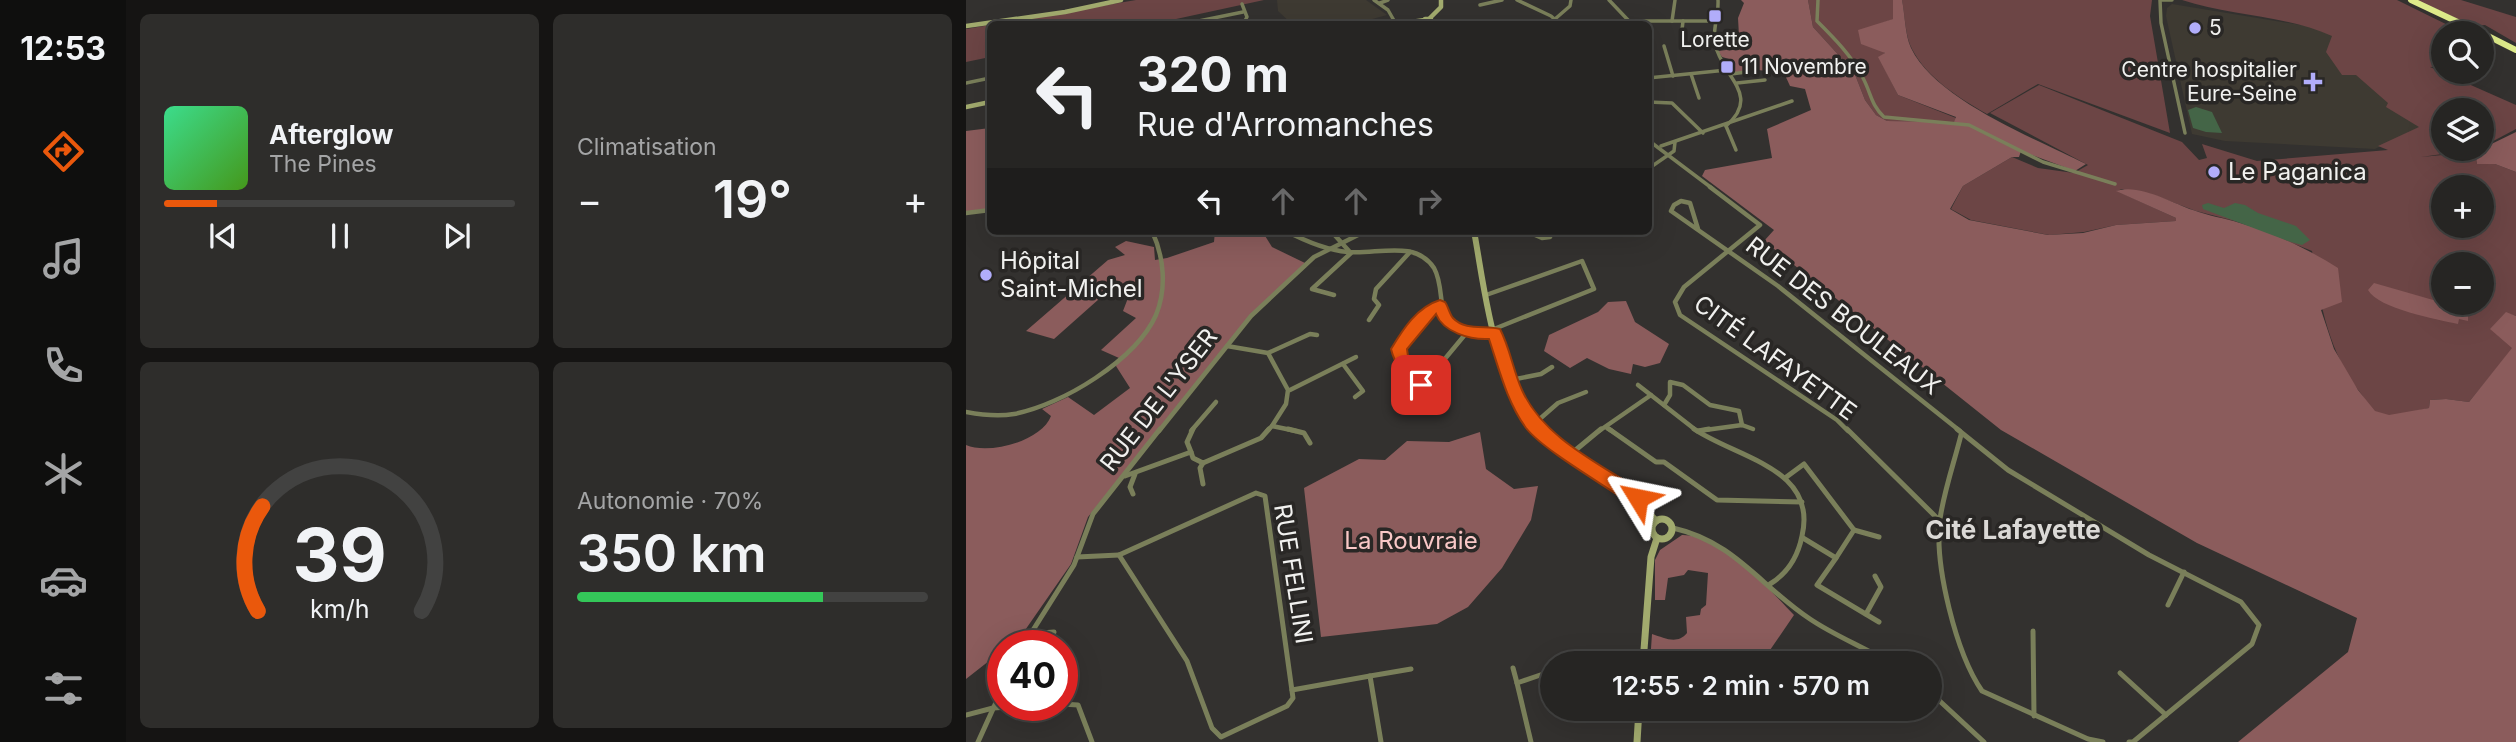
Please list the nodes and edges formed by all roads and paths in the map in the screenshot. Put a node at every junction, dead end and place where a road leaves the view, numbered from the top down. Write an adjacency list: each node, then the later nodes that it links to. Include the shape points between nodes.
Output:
1 (1121, 0): 21 (street)
2 (1374, 0): 15 (street)
3 (1388, 0): 15 (street)
4 (1441, 0): 25 (street, via 1441,7)
5 (1502, 0): 17 (street)
6 (1517, 0): 20 (street)
7 (1571, 0): 20 (street)
8 (1609, 0): 26 (street)
9 (1675, 0): 28 (street)
10 (1718, 0): 30 (street)
11 (1818, 0): 63 (street, via 1817,21 1863,78 1881,115 1894,120 1965,124 2043,162)
12 (2160, 0): 14 (street); 18 (street)
13 (2408, 0): 31 (highway); 32 (highway)
14 (2170, 1): 18 (street)
15 (1380, 3): 24 (street)
16 (1242, 4): 19 (street)
17 (1480, 5)
18 (2160, 8): 56 (street)
19 (1243, 12): 22 (street); 23 (street)
20 (1555, 19)
21 (1001, 21)
22 (1199, 21)
23 (1245, 21)
24 (1395, 21)
25 (1428, 21)
26 (1628, 21): 27 (street)
27 (1650, 21): 28 (street)
28 (1672, 21): 29 (street)
29 (1683, 21): 30 (street); 35 (street)
30 (1717, 21): 39 (street, via 1715,45)
31 (2450, 21)
32 (2452, 21)
33 (987, 23): 34 (street)
34 (966, 26)
35 (1681, 39)
36 (2494, 41): 38 (highway)
37 (1664, 46): 43 (street)
38 (2516, 52)
39 (1727, 70): 41 (street); 42 (street)
40 (1754, 71): 42 (street)
41 (1691, 74): 43 (street); 49 (street)
42 (1730, 74): 48 (street)
43 (1673, 76): 44 (street)
44 (1652, 78)
45 (987, 79): 47 (street)
46 (1765, 80): 48 (street)
47 (966, 83)
48 (1737, 83): 54 (street, via 1742,108)
49 (1699, 98)
50 (1792, 101): 54 (street)
51 (987, 103): 53 (street)
52 (1652, 104): 55 (street, via 1672,103)
53 (966, 107)
54 (1726, 126): 55 (street); 60 (street)
55 (1703, 133): 58 (street)
56 (2185, 133)
57 (1652, 142): 59 (street)
58 (1675, 142): 59 (street); 61 (street)
59 (1660, 146): 61 (street)
60 (1736, 150)
61 (1670, 154): 62 (street); 76 (street, CITÉ LAFAYETTE, via 1760,225)
62 (1652, 166)
63 (2115, 184)
64 (987, 210): 65 (street)
65 (966, 213)
66 (1698, 229): 66 (street, RUE DES BOULEAUX, via 1671,211 1674,205 1690,203); 76 (street, RUE DES BOULEAUX)
67 (1153, 235): 101 (street, via 1165,284 1152,324 1137,341 1089,383 1050,404 990,415)
68 (1295, 235): 75 (street)
69 (1334, 235): 74 (street)
70 (1357, 235): 74 (street, RUE DE L'YSER)
71 (1475, 235): 80 (street)
72 (1535, 235): 73 (street)
73 (1551, 235)
74 (1340, 242): 75 (street, RUE DE L'YSER); 78 (street)
75 (1327, 249): 78 (street); 86 (street, RUE DE L'YSER, via 1265,302)
76 (1730, 250): 108 (street, RUE DES BOULEAUX); 120 (street, CITÉ LAFAYETTE, via 1684,287 1675,302 1680,315 1837,420)
77 (1411, 251): 78 (street); 81 (street, via 1434,268); 82 (street, via 1376,289 1374,299 1379,305)
78 (1351, 253): 79 (street, via 1312,289)
79 (1334, 295)
80 (1486, 295): 84 (street); 84 (street, via 1582,261 1594,289)
81 (1440, 306): 83 (street, via 1446,321); 96 (street, via 1431,309 1399,349 1421,385)
82 (1369, 320)
83 (1468, 331): 84 (street); 90 (street)
84 (1494, 331): 92 (street)
85 (1317, 335): 87 (street)
86 (1227, 346): 87 (street); 114 (street, RUE DE L'YSER)
87 (1268, 353): 94 (street)
88 (1356, 357): 89 (street)
89 (1343, 364): 94 (street); 98 (street, via 1363,391)
90 (1439, 366)
91 (1552, 367): 92 (street)
92 (1511, 380): 102 (street)
93 (1639, 385): 97 (street)
94 (1290, 390): 104 (street, via 1289,401)
95 (1586, 392): 102 (street, via 1558,403)
96 (1418, 395)
97 (1651, 395): 100 (street); 105 (street)
98 (1355, 397)
99 (1216, 402): 110 (street, via 1189,434)
100 (1664, 405): 103 (street, via 1670,395 1667,381 1686,384 1711,405 1739,411); 107 (street)
101 (966, 412)
102 (1533, 425): 111 (street)
103 (1742, 425): 106 (street); 107 (street)
104 (1272, 426): 109 (street, via 1304,433); 112 (street, via 1261,438)
105 (1607, 428): 111 (street); 118 (street, via 1717,499)
106 (1753, 429)
107 (1697, 431): 115 (street, via 1764,462)
108 (1962, 435): 120 (street); 129 (street, RUE DES BOULEAUX, via 2008,470)
109 (1310, 443)
110 (1191, 452): 112 (street); 113 (street)
111 (1572, 453): 119 (street, via 1638,498)
112 (1203, 463): 116 (street)
113 (1135, 473): 114 (street); 117 (street, via 1130,487)
114 (1123, 477): 127 (street, RUE DE L'YSER, via 1093,514)
115 (1785, 478): 118 (street); 122 (street, via 1804,464)
116 (1203, 484)
117 (1133, 494)
118 (1802, 502): 125 (street)
119 (1656, 521): 121 (street, via 1668,520); 124 (street, via 1651,531)
120 (1940, 521): 150 (street, via 1948,610 1973,678 1982,691)
121 (1673, 528): 124 (street, via 1668,537); 131 (street, via 1708,538)
122 (1854, 530): 123 (street); 128 (street)
123 (1879, 537)
124 (1657, 538): 137 (street, via 1651,557)
125 (1804, 538): 128 (street); 131 (street, via 1784,575)
126 (1119, 555): 127 (street, RUE FELLINI); 145 (street, via 1187,661 1212,729 1221,737 1287,706); 145 (street, RUE FELLINI, via 1256,493 1265,496)
127 (1077, 557): 135 (street, RUE DE L'YSER)
128 (1836, 558): 133 (street, via 1816,585)
129 (2184, 572): 132 (street); 151 (street, RUE DES BOULEAUX, via 2241,602 2259,625 2252,644)
130 (1875, 576): 133 (street, via 1881,587)
131 (1770, 584): 138 (street, via 1800,612)
132 (2168, 605)
133 (1866, 614): 134 (street)
134 (1879, 622)
135 (1031, 630)
136 (2033, 631): 150 (street)
137 (1644, 651)
138 (1869, 651)
139 (1513, 668): 144 (street)
140 (1411, 669): 143 (street)
141 (2120, 673): 151 (street)
142 (1540, 675): 144 (street)
143 (1370, 676): 145 (street); 156 (street)
144 (1517, 683): 157 (street)
145 (1292, 690)
146 (1942, 703): 159 (street)
147 (1078, 705): 155 (street)
148 (987, 710): 149 (street)
149 (966, 715)
150 (2034, 716): 160 (street)
151 (2166, 716): 161 (street, RUE DES BOULEAUX)
152 (987, 721): 154 (street)
153 (1638, 721): 158 (street)
154 (978, 742)
155 (1092, 742)
156 (1381, 742)
157 (1531, 742)
158 (1637, 742)
159 (1984, 742)
160 (2103, 742)
161 (2129, 742)

